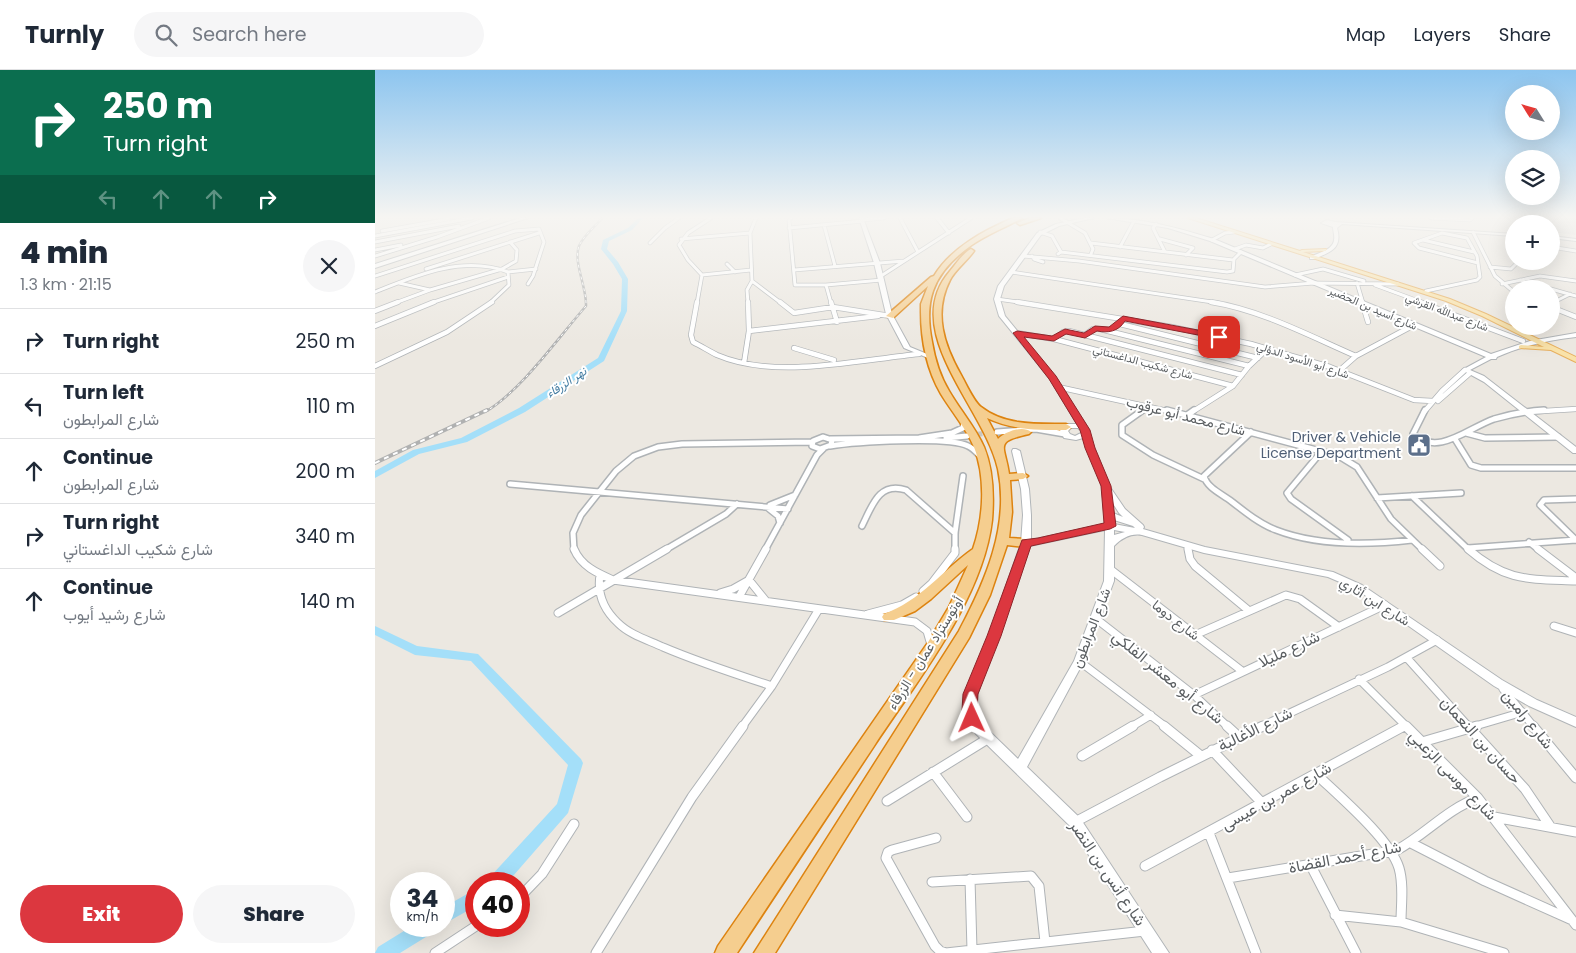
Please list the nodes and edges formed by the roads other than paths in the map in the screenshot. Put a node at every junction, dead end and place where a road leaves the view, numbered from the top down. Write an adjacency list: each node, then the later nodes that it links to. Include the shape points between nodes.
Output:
1 (396, 259): 31 (street)
2 (426, 259): 45 (street)
3 (457, 259): 46 (street, via 420,271)
4 (516, 259): 35 (street)
5 (539, 259): 36 (street)
6 (688, 259): 42 (street)
7 (751, 259): 37 (street)
8 (793, 259): 38 (street)
9 (833, 259): 32 (street)
10 (876, 259): 28 (street)
11 (907, 259): 26 (street)
12 (951, 259): 43 (highway, أوتوستراد عمان - الزرقاء)
13 (965, 259): 43 (highway, أوتوستراد عمان - الزرقاء)
14 (1021, 259): 41 (street)
15 (1035, 259): 27 (street)
16 (1056, 259): 53 (street, via 1265,287)
17 (1130, 259): 24 (street, via 1227,272 1233,271)
18 (1226, 259): 24 (street)
19 (1259, 259): 44 (street, شارع أسيد بن الحضير)
20 (1322, 259): 58 (main road)
21 (1465, 259): 29 (street)
22 (1477, 259): 29 (street)
23 (1486, 259): 33 (street)
24 (1233, 260)
25 (1325, 260): 63 (main road)
26 (904, 261): 28 (street); 48 (street)
27 (1043, 262)
28 (877, 263): 32 (street); 48 (street)
29 (1478, 263): 63 (street, via 1480,276 1477,280)
30 (727, 264): 40 (street)
31 (375, 266)
32 (835, 266): 38 (street)
33 (1490, 267): 34 (street); 59 (street)
34 (1505, 268)
35 (502, 269): 39 (street); 46 (street, via 482,264 446,268); 62 (street)
36 (536, 269): 39 (street); 57 (street)
37 (751, 270): 40 (street); 50 (street)
38 (794, 270): 60 (street, via 795,285)
39 (508, 272): 47 (street)
40 (735, 272): 42 (street)
41 (1011, 272): 68 (street); 102 (street, via 1223,304 1271,320)
42 (702, 275): 107 (street, via 691,335 693,342 716,356)
43 (947, 275): 73 (highway, via 926,283); 101 (highway, أوتوستراد عمان - الزرقاء, via 929,292 925,310); 120 (highway, أوتوستراد عمان - الزرقاء, via 937,324)
44 (1295, 275): 53 (street, شارع أسيد بن الحضير); 55 (street, via 1323,269)
45 (375, 276)
46 (414, 277): 52 (street)
47 (508, 277): 85 (street); 108 (street, via 509,285 497,300 463,322)
48 (881, 278): 60 (street); 72 (street)
49 (1520, 280): 51 (street, via 1540,276)
50 (752, 281): 71 (street, via 794,313); 87 (street, via 747,290)
51 (1576, 281)
52 (399, 283): 62 (street); 65 (street)
53 (1314, 283): 54 (street); 70 (street, شارع أسيد بن الحضير)
54 (1357, 283): 55 (street); 70 (street)
55 (1371, 283): 58 (street); 97 (street, شارع عبدالله القرشي)
56 (1505, 283): 59 (street)
57 (527, 284)
58 (1398, 284): 63 (main road)
59 (1502, 284): 61 (street)
60 (826, 285): 71 (street)
61 (1505, 286)
62 (430, 290): 75 (street)
63 (1424, 291): 84 (main road); 96 (main road, via 1476,309)
64 (1560, 291): 66 (street)
65 (375, 292)
66 (1570, 294): 67 (street); 69 (street)
67 (1576, 296)
68 (997, 299): 79 (street, شارع أبو الأسود الدؤلي); 89 (street, شارع المرابطون, via 1002,316)
69 (1560, 300)
70 (1362, 303): 81 (street); 83 (street, شارع أسيد بن الحضير)
71 (833, 307): 76 (street); 80 (street)
72 (888, 307): 73 (highway); 77 (street)
73 (900, 308): 77 (highway)
74 (1560, 310): 78 (street)
75 (375, 311)
76 (882, 315): 77 (street); 80 (street)
77 (890, 316): 101 (street, via 907,348)
78 (1576, 316)
79 (1123, 318): 82 (street); 86 (street, شارع أبو الأسود الدؤلي)
80 (837, 322): 87 (street)
81 (1367, 322)
82 (1120, 324): 88 (street); 90 (street)
83 (1414, 325): 102 (street); 103 (street, شارع أسيد بن الحضير)
84 (1505, 325)
85 (375, 326)
86 (1172, 326): 90 (street); 99 (street, شارع أبو الأسود الدؤلي)
87 (749, 331): 107 (street)
88 (1107, 331): 94 (street, via 1095,328); 109 (street)
89 (1017, 333): 95 (street, شارع شكيب الداغستاني); 114 (street, شارع المرابطون)
90 (1164, 335): 104 (street)
91 (1517, 335): 97 (main road)
92 (1526, 335): 96 (main road)
93 (1576, 335): 96 (street)
94 (1085, 336): 95 (street, شارع شكيب الداغستاني, via 1065,331); 112 (street, شارع شكيب الداغستاني)
95 (1054, 339): 113 (street, شارع شكيب الداغستاني)
96 (1541, 342): 97 (street); 100 (main road); 105 (main road)
97 (1521, 344): 100 (main road); 103 (street)
98 (794, 348): 106 (street)
99 (1268, 348): 104 (street); 110 (street, شارع أبو الأسود الدؤلي)
100 (1558, 352): 105 (main road)
101 (926, 353): 106 (street); 126 (highway, أوتوستراد عمان - الزرقاء, via 942,386)
102 (1356, 356): 110 (street)
103 (1492, 357): 111 (street)
104 (1258, 358): 109 (street)
105 (1576, 359)
106 (839, 362): 107 (street, via 784,366)
107 (744, 363)
108 (375, 366)
109 (1249, 366): 112 (street)
110 (1339, 371): 115 (street, شارع أبو الأسود الدؤلي)
111 (1470, 371): 116 (street); 119 (street); 122 (street)
112 (1242, 375): 113 (street)
113 (1233, 386): 125 (street)
114 (1059, 387): 118 (street, شارع محمد أبو عرقوب); 124 (street, شارع المرابطون)
115 (1399, 394): 116 (street, via 1419,402); 117 (street)
116 (1433, 401): 119 (street)
117 (1413, 402): 119 (street); 123 (street)
118 (1149, 406): 125 (street, شارع محمد أبو عرقوب); 150 (street, via 1122,426 1122,435 1153,455)
119 (1428, 406): 123 (street)
120 (976, 407): 127 (highway, via 995,420 1011,425); 140 (highway, أوتوستراد عمان - الزرقاء)
121 (1576, 409): 122 (street)
122 (1524, 412): 131 (street, via 1498,418); 133 (street)
123 (1423, 413): 135 (street, via 1413,434 1416,438 1429,444)
124 (1075, 415): 127 (street); 128 (street, شارع المرابطون)
125 (1187, 415): 130 (street, شارع محمد أبو عرقوب)
126 (964, 418): 136 (street, via 963,428 947,435); 145 (highway, أوتوستراد عمان - الزرقاء, via 978,442)
127 (1068, 431): 128 (street); 128 (street); 129 (street); 139 (street); 140 (highway, via 1017,432 1002,440)
128 (1084, 431): 139 (street, شارع المرابطون)
129 (997, 432)
130 (1251, 432): 142 (street, شارع محمد أبو عرقوب); 150 (street)
131 (1467, 433): 133 (street, via 1485,438); 135 (street)
132 (967, 436): 136 (street)
133 (1558, 437): 143 (street)
134 (830, 439): 136 (street); 137 (street, via 819,438); 138 (street, via 833,442)
135 (1455, 439): 146 (street, via 1471,465 1481,468)
136 (841, 441): 138 (street); 145 (street, via 951,441 969,446)
137 (813, 445): 138 (street); 144 (street); 153 (street, via 665,445 625,462)
138 (827, 447): 144 (street)
139 (1090, 448): 152 (street, شارع المرابطون)
140 (998, 451): 149 (highway, أوتوستراد عمان - الزرقاء)
141 (1016, 451): 148 (street, شارع أنس بن النضر)
142 (1322, 451): 157 (street, شارع محمد أبو عرقوب, via 1339,456 1357,467); 171 (street, via 1287,493)
143 (1576, 451)
144 (817, 456): 155 (street)
145 (983, 459): 177 (highway, أوتوستراد عمان - الزرقاء, via 987,508)
146 (1576, 468)
147 (963, 476): 167 (street)
148 (1023, 476): 149 (highway); 173 (street, شارع أنس بن النضر)
149 (1005, 477): 168 (highway, أوتوستراد عمان - الزرقاء, via 1007,506)
150 (1204, 478): 171 (street, via 1207,484 1271,528 1298,536)
151 (510, 484): 153 (street)
152 (1106, 486): 162 (street, شارع المرابطون); 166 (street, via 1122,510)
153 (597, 492): 159 (street); 180 (street, via 575,524 573,542 580,561)
154 (1461, 494): 156 (street)
155 (795, 495): 160 (street); 161 (street)
156 (1413, 496): 157 (street); 176 (street)
157 (1377, 498): 169 (street, شارع محمد أبو عرقوب, via 1391,519)
158 (1576, 499): 170 (street, via 1544,500 1540,505)
159 (737, 504): 160 (street); 182 (street)
160 (764, 507): 161 (street); 163 (street, via 775,513)
161 (787, 509): 163 (street)
162 (1109, 514): 165 (street, شارع المرابطون); 166 (street, شارع ابن أثاري)
163 (780, 523): 183 (street)
164 (862, 526): 167 (street, via 880,492 896,487 906,490)
165 (1110, 526): 166 (street, شارع ابن أثاري); 173 (street); 174 (street, شارع المرابطون)
166 (1145, 531): 174 (street, via 1119,536); 175 (street, شارع ابن أثاري)
167 (955, 533): 192 (street, via 955,553 931,584 907,602)
168 (1003, 540): 173 (highway); 252 (highway, أوتوستراد عمان - الزرقاء, via 985,593 964,634)
169 (1412, 540): 171 (street); 178 (street, شارع محمد أبو عرقوب)
170 (1576, 540): 172 (street)
171 (1350, 542)
172 (1529, 542): 176 (street); 181 (street)
173 (1026, 543): 214 (street, شارع أنس بن النضر, via 971,694 972,718)
174 (1110, 545): 179 (street, شارع المرابطون)
175 (1188, 547): 188 (street, شارع ابن أثاري, via 1330,574 1359,587); 190 (street, via 1195,566)
176 (1468, 548): 181 (street, via 1496,569 1514,577)
177 (979, 550): 193 (highway, via 922,602); 200 (highway, أوتوستراد عمان - الزرقاء, via 964,591)
178 (1440, 566)
179 (1110, 569): 194 (street, شارع المرابطون, via 1109,581); 198 (street, شارع دوما)
180 (600, 575): 182 (street); 184 (street)
181 (1576, 579)
182 (613, 580): 184 (street); 185 (street)
183 (749, 580): 185 (street); 186 (street); 187 (street)
184 (598, 590): 191 (street); 206 (street, via 607,610 637,635 700,662)
185 (715, 594): 186 (street)
186 (739, 597): 187 (street)
187 (766, 601): 189 (street)
188 (1385, 605): 195 (street, شارع مليلا); 199 (street, شارع ابن أثاري)
189 (819, 609): 192 (street); 206 (street)
190 (1247, 610): 195 (street, via 1283,595 1291,595); 198 (street)
191 (558, 613)
192 (865, 615): 193 (street)
193 (889, 617): 200 (street, via 924,627)
194 (1095, 618): 202 (street, شارع المرابطون); 207 (street, شارع أبو معشر الفلكي)
195 (1339, 626): 203 (street, شارع مليلا)
196 (1554, 626): 197 (street)
197 (1576, 633)
198 (1195, 635): 203 (street, شارع دوما)
199 (1437, 640): 201 (street, شارع الأغالبة); 205 (street, شارع ابن أثاري)
200 (932, 648): 251 (highway, أوتوستراد عمان - الزرقاء)
201 (1407, 658): 204 (street, شارع الأغالبة); 212 (street, حسان بن النعمان)
202 (1079, 661): 209 (street); 219 (street, شارع المرابطون)
203 (1242, 671): 207 (street, شارع مليلا)
204 (1359, 679): 211 (street, شارع موسى الزعبي); 213 (street, شارع الأغالبة)
205 (1499, 683): 208 (street, شارع رامين); 210 (street, شارع ابن أثاري)
206 (772, 686): 250 (street, via 692,797)
207 (1194, 695): 213 (street, شارع أبو معشر الفلكي)
208 (1523, 712): 212 (street); 222 (street, شارع رامين)
209 (1151, 715): 217 (street); 218 (street)
210 (1576, 722)
211 (1405, 725): 215 (street, شارع موسى الزعبي); 221 (street, شارع عمر بن عيسى)
212 (1471, 728): 215 (street); 230 (street, حسان بن النعمان, via 1525,789)
213 (1239, 737): 216 (street, شارع الأغالبة)
214 (989, 738): 219 (street, شارع أنس بن النضر); 220 (street)
215 (1422, 742): 223 (street, شارع موسى الزعبي)
216 (1212, 750): 218 (street, شارع الأغالبة); 225 (street)
217 (1082, 756)
218 (1201, 756): 228 (street, شارع الأغالبة)
219 (1020, 767): 228 (street, شارع أنس بن النضر)
220 (933, 772): 224 (street); 226 (street)
221 (1316, 774): 225 (street, شارع عمر بن عيسى); 235 (street)
222 (1576, 778)
223 (1478, 798): 227 (street, شارع موسى الزعبي); 234 (street, شارع أحمد القضاة, via 1465,801 1451,810)
224 (887, 802)
225 (1262, 803): 232 (street, شارع عمر بن عيسى)
226 (967, 817)
227 (1494, 817): 230 (street); 244 (street, شارع موسى الزعبي)
228 (1075, 822): 245 (street, شارع أنس بن النضر)
229 (574, 824): 241 (street, via 542,874)
230 (1550, 826): 231 (street)
231 (1576, 832)
232 (1209, 833): 237 (street, شارع عمر بن عيسى); 238 (street)
233 (936, 838): 248 (street, via 892,850 886,858 937,949 946,953)
234 (1411, 843): 235 (street, شارع أحمد القضاة); 244 (street)
235 (1391, 851): 236 (street, شارع أحمد القضاة); 243 (street, via 1399,868)
236 (1310, 864): 238 (street, شارع أحمد القضاة); 242 (street)
237 (1145, 866)
238 (1228, 878): 254 (street)
239 (970, 879): 240 (street); 247 (street, via 1027,875 1034,878 1039,886); 248 (street)
240 (933, 882)
241 (530, 887)
242 (1335, 915): 243 (street); 255 (street)
243 (1401, 922): 256 (street)
244 (1575, 923)
245 (1147, 931): 247 (street); 253 (street, شارع أنس بن النضر)
246 (465, 933): 249 (street)
247 (1045, 942): 248 (street)
248 (972, 950)
249 (435, 953)
250 (596, 953)
251 (725, 953)
252 (764, 953)
253 (1161, 953)
254 (1256, 953)
255 (1355, 953)
256 (1504, 953)

